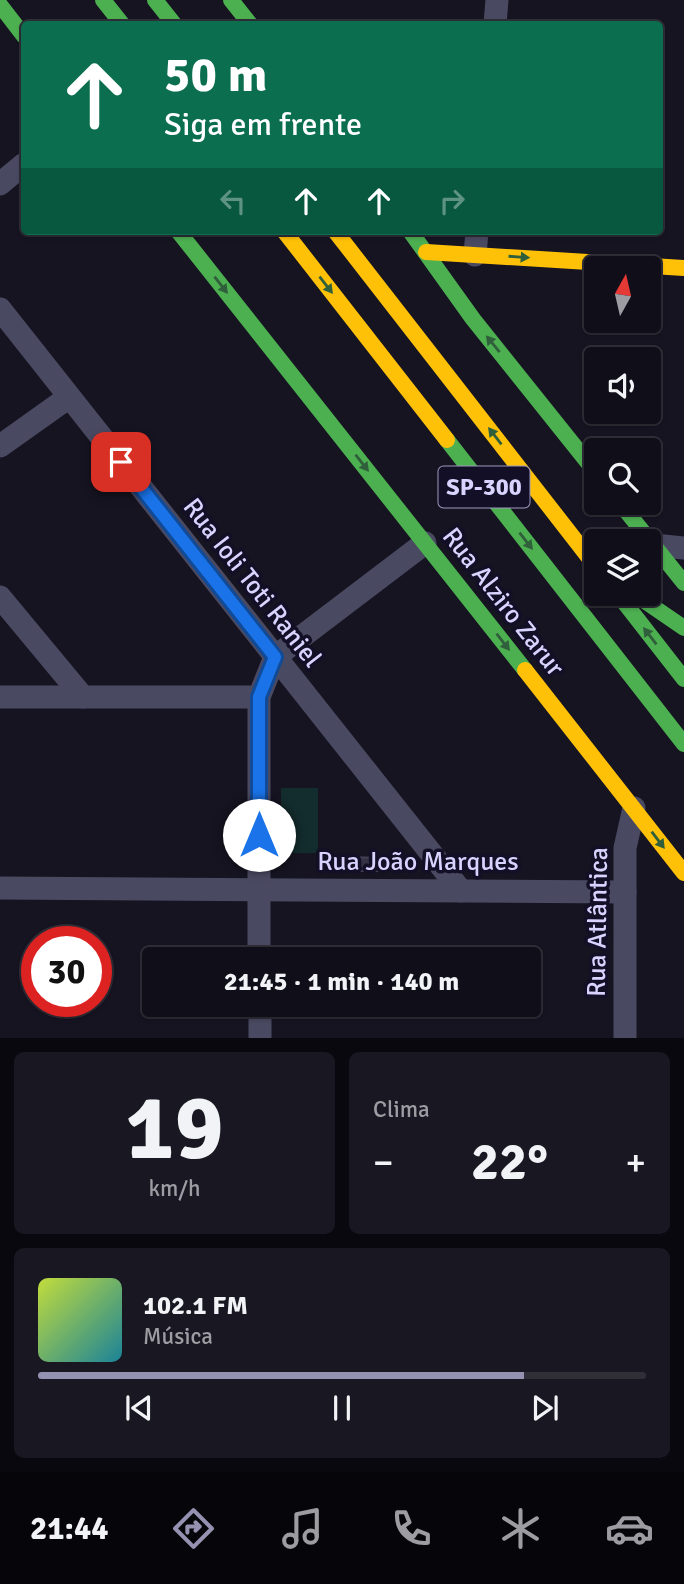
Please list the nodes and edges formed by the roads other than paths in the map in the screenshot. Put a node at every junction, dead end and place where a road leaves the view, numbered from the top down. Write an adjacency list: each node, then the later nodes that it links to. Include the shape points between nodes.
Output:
1 (103, 0): 6 (main road)
2 (155, 0): 7 (main road)
3 (231, 0): 8 (main road)
4 (497, 0): 9 (street)
5 (0, 5): 10 (main road)
6 (120, 21)
7 (172, 21)
8 (248, 21)
9 (495, 21)
10 (21, 32)
11 (21, 166): 12 (street)
12 (0, 184)
13 (181, 235): 29 (main road, Rua Alziro Zarur, one-way to 29)
14 (287, 235): 44 (main road, SP-300, one-way to 44)
15 (338, 235): 32 (main road, SP-300, one-way to 15)
16 (413, 235): 18 (main road)
17 (477, 235): 19 (street)
18 (426, 252): 19 (main road); 23 (main road)
19 (475, 263): 20 (main road, one-way to 20)
20 (684, 268)
21 (474, 295): 23 (main road)
22 (0, 309): 24 (street, Rua Ioli Toti Raniel)
23 (473, 318): 26 (main road, one-way to 23)
24 (69, 397): 25 (street); 39 (street, Rua Ioli Toti Raniel)
25 (0, 446)
26 (584, 458)
27 (630, 515): 28 (main road)
28 (641, 529)
29 (425, 543): 39 (street); 45 (main road, Rua Alziro Zarur, one-way to 45)
30 (661, 546): 31 (street)
31 (684, 548)
32 (584, 550)
33 (661, 554): 34 (main road)
34 (684, 583)
35 (0, 597): 41 (street)
36 (627, 606): 40 (main road, one-way to 36)
37 (652, 606): 38 (main road)
38 (684, 628)
39 (275, 657): 43 (street); 49 (street, Rua Ioli Toti Raniel)
40 (684, 679)
41 (83, 696): 42 (street); 43 (street)
42 (0, 697)
43 (259, 697): 48 (street)
44 (684, 744)
45 (634, 808): 46 (main road, Rua Alziro Zarur, one-way to 46); 50 (street, Rua Atlântica, via 625,848)
46 (684, 873)
47 (0, 888): 48 (street, Rua João Marques)
48 (259, 890): 49 (street, Rua João Marques); 51 (street)
49 (461, 891): 50 (street, Rua João Marques)
50 (625, 892): 54 (street, Rua Atlântica)
51 (260, 947)
52 (260, 1017): 53 (street)
53 (260, 1038)
54 (625, 1038)

